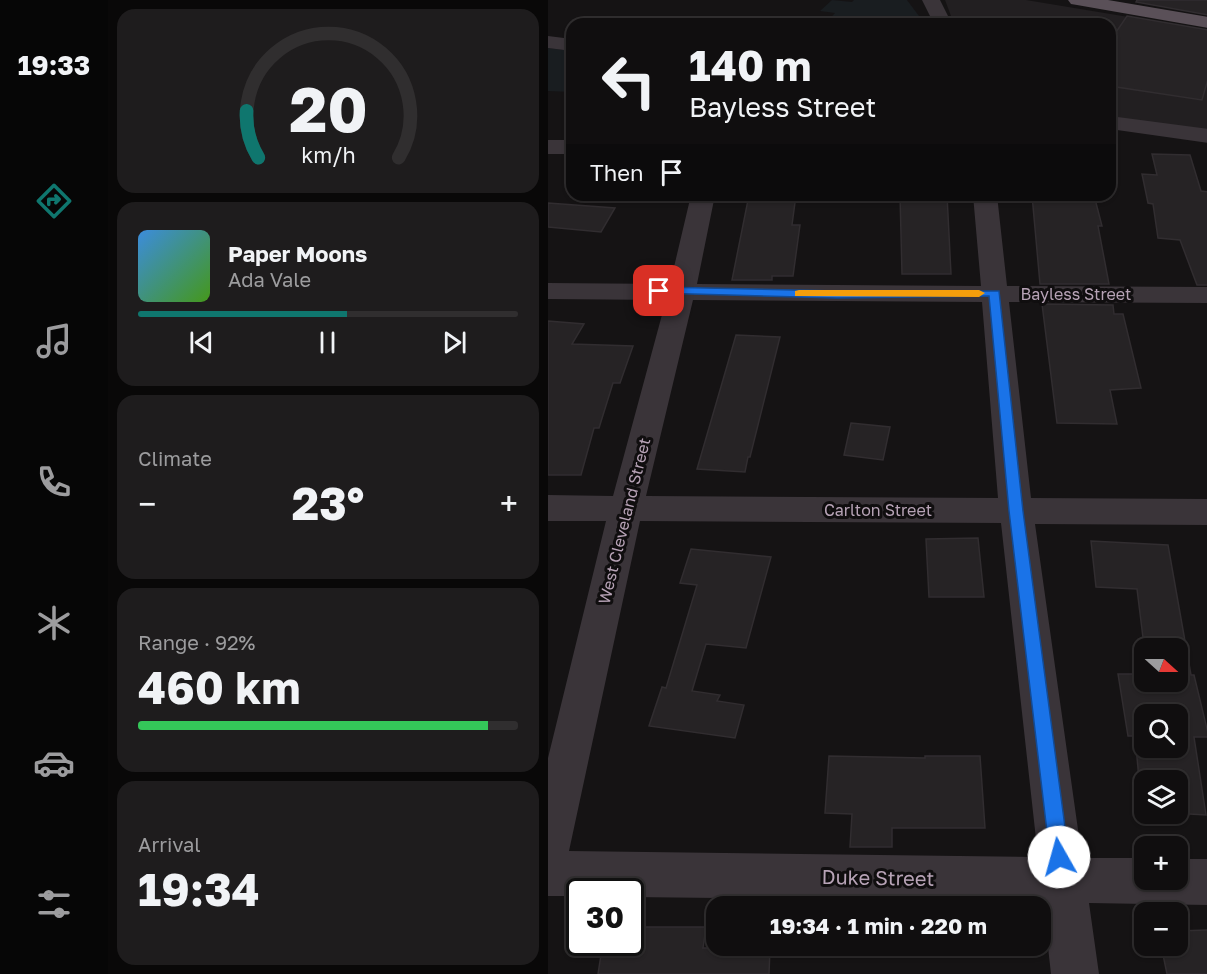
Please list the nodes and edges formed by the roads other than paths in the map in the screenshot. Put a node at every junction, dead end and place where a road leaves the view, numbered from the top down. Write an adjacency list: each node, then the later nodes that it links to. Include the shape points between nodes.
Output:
1 (931, 0): 3 (street)
2 (1077, 0): 4 (main road)
3 (940, 18)
4 (1208, 23)
5 (548, 42): 6 (street)
6 (566, 44)
7 (1116, 123): 8 (street)
8 (1208, 136)
9 (548, 147): 10 (street)
10 (566, 147)
11 (702, 201): 14 (street, West Cleveland Street)
12 (986, 201): 15 (street)
13 (548, 291): 14 (street, Bayless Street)
14 (682, 291): 15 (street, Bayless Street); 18 (street, West Cleveland Street)
15 (995, 293): 16 (street, Bayless Street); 19 (street)
16 (1208, 295)
17 (548, 508): 18 (street, Carlton Street)
18 (626, 508): 19 (street, Carlton Street); 21 (street, West Cleveland Street)
19 (1016, 511): 20 (street, Carlton Street); 23 (street)
20 (1208, 512)
21 (548, 848)
22 (548, 873): 23 (street, Duke Street)
23 (1062, 880): 24 (street, Duke Street); 25 (street)
24 (1208, 882)
25 (1074, 974)

